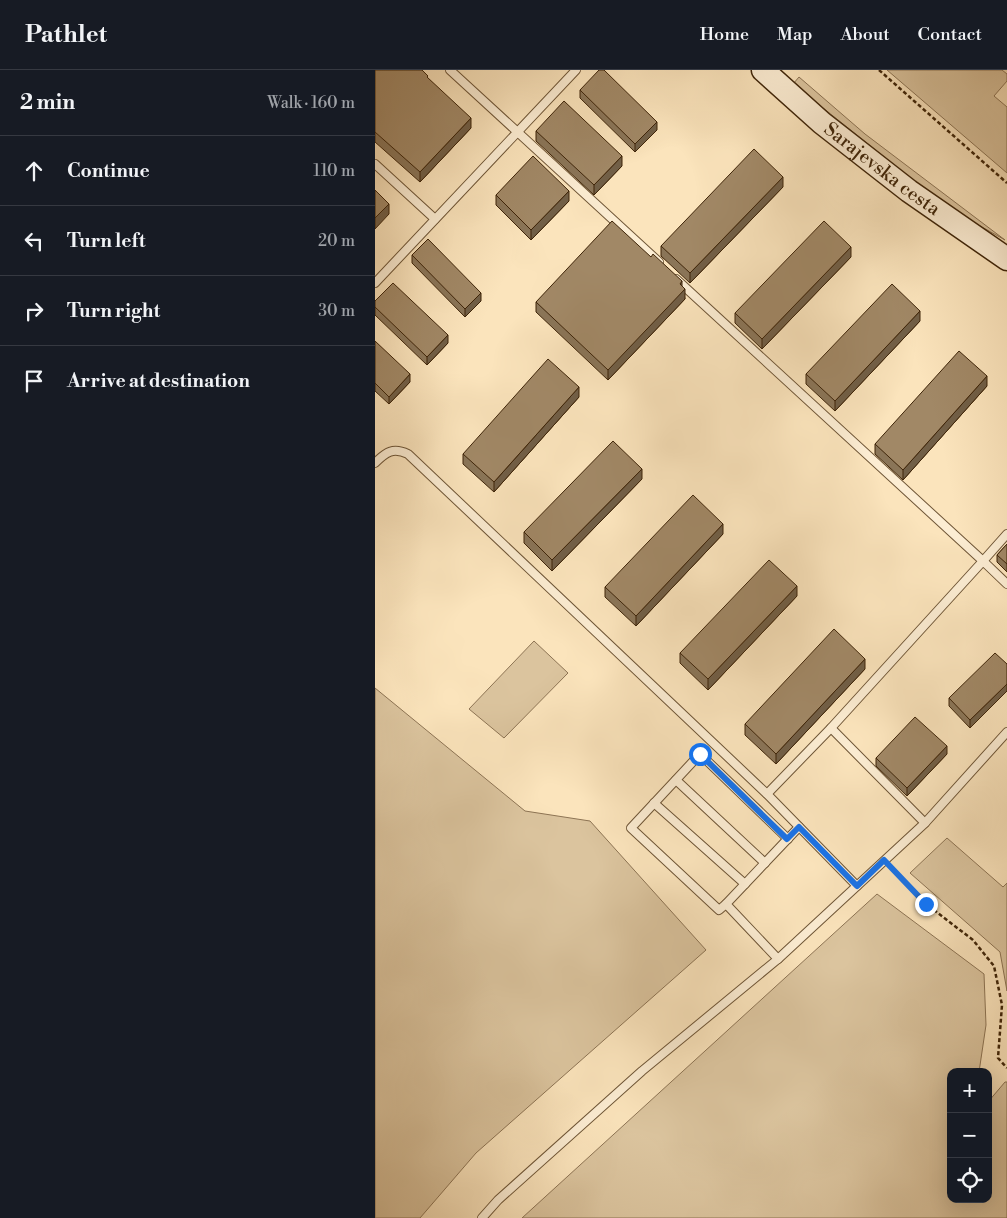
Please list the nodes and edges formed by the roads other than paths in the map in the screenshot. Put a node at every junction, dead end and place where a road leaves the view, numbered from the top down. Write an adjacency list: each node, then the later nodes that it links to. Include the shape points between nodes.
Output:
1 (450, 70): 4 (lane)
2 (575, 70): 4 (lane)
3 (763, 70): 7 (main road, Sarajevska cesta, via 822,123 909,191)
4 (517, 132): 6 (lane); 8 (lane)
5 (375, 164): 6 (lane)
6 (435, 219): 10 (lane)
7 (1007, 260)
8 (663, 266)
9 (670, 273): 13 (lane)
10 (375, 283)
11 (375, 463): 18 (lane, via 387,452 397,449 408,454)
12 (1007, 534): 13 (lane)
13 (983, 561): 14 (lane); 15 (lane)
14 (1007, 584)
15 (831, 728): 18 (lane); 20 (lane)
16 (1007, 732): 20 (lane)
17 (676, 780): 19 (lane); 22 (lane, via 700,754); 23 (lane)
18 (767, 794): 21 (lane)
19 (654, 803): 24 (lane); 26 (lane, via 631,828 719,910)
20 (925, 823): 25 (lane)
21 (799, 827): 22 (lane); 25 (lane)
22 (787, 839): 23 (lane)
23 (765, 863): 24 (lane)
24 (745, 884): 26 (lane)
25 (857, 886): 27 (lane)
26 (726, 904): 27 (lane)
27 (777, 959): 28 (lane, via 642,1071)
28 (482, 1218)

